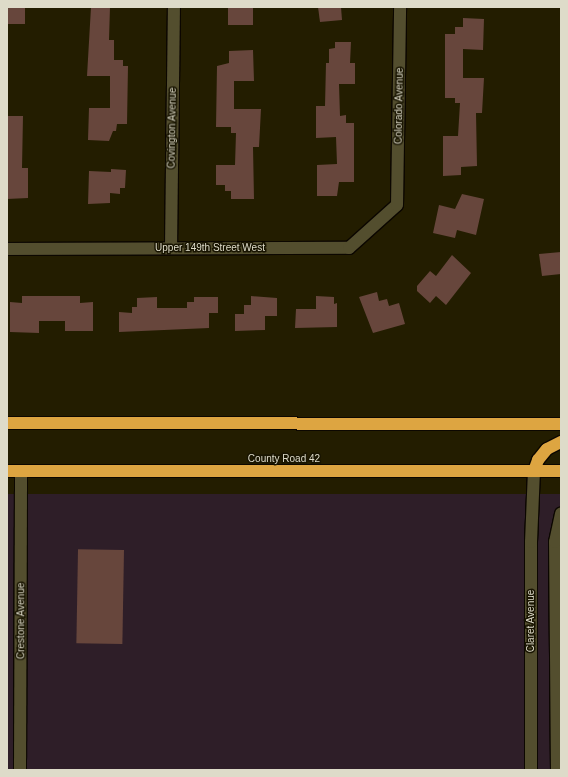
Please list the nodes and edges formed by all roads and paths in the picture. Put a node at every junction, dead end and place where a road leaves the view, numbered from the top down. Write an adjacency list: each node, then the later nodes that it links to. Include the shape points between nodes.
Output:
1 (174, 7): 5 (street, Covington Avenue)
2 (400, 7): 3 (street, Colorado Avenue)
3 (397, 205): 5 (street, Upper 149th Street West, via 349,248)
4 (7, 248): 5 (street, Upper 149th Street West)
5 (171, 248)
6 (7, 423): 7 (highway)
7 (561, 424)
8 (561, 442): 11 (highway, via 547,449 538,460)
9 (7, 471): 10 (highway, County Road 42)
10 (21, 471): 11 (highway, County Road 42); 14 (street, Crestone Avenue)
11 (534, 471): 12 (highway, County Road 42); 15 (street, Claret Avenue, via 530,542)
12 (561, 471)
13 (561, 514): 16 (street, via 555,542)
14 (20, 770)
15 (531, 770)
16 (557, 770)

